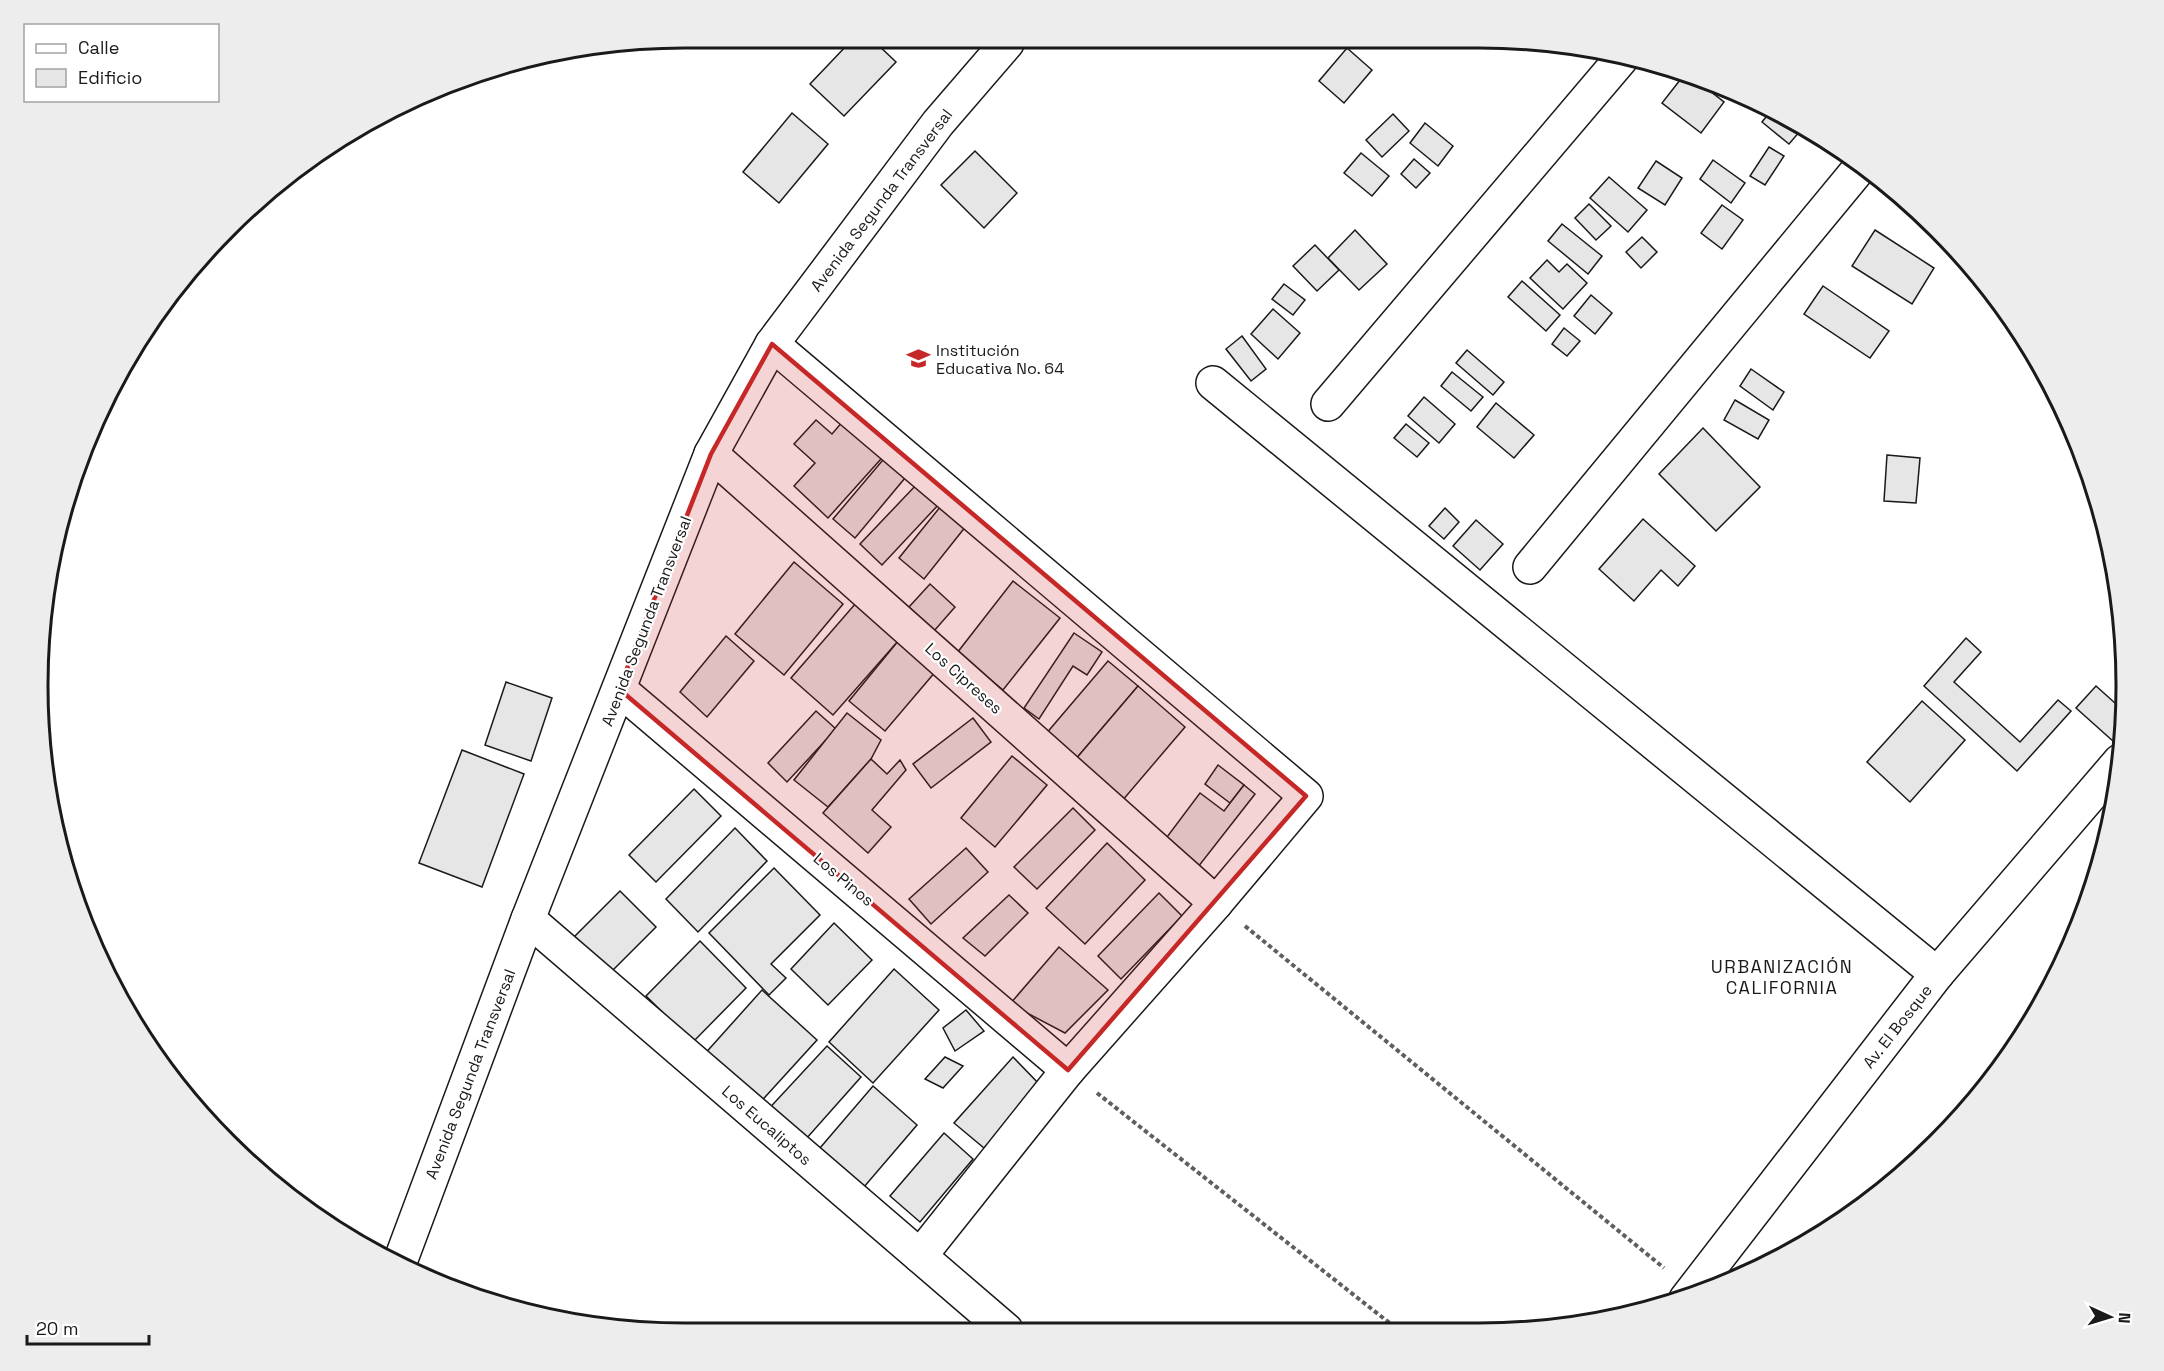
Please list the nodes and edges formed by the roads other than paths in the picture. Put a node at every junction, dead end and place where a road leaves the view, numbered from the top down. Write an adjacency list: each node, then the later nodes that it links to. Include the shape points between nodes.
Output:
1 (1002, 48): 4 (street, Avenida Segunda Transversal, via 938,123)
2 (1618, 64): 6 (street)
3 (1856, 172): 8 (street)
4 (772, 344): 7 (street, Avenida Segunda Transversal); 11 (street, via 1306,796)
5 (1214, 383): 13 (street)
6 (1328, 404)
7 (711, 454): 9 (street, Avenida Segunda Transversal); 11 (street, Los Cipreses)
8 (1530, 567)
9 (619, 689): 12 (street, Avenida Segunda Transversal); 14 (street, Los Pinos)
10 (2110, 772): 13 (street, Av. El Bosque)
11 (1216, 903): 14 (street)
12 (528, 919): 15 (street, Avenida Segunda Transversal); 16 (street, Los Eucaliptos)
13 (1937, 974): 17 (street, Av. El Bosque)
14 (1068, 1070): 16 (street)
15 (402, 1256)
16 (920, 1256): 18 (street, Los Eucaliptos)
17 (1699, 1283)
18 (998, 1323)

